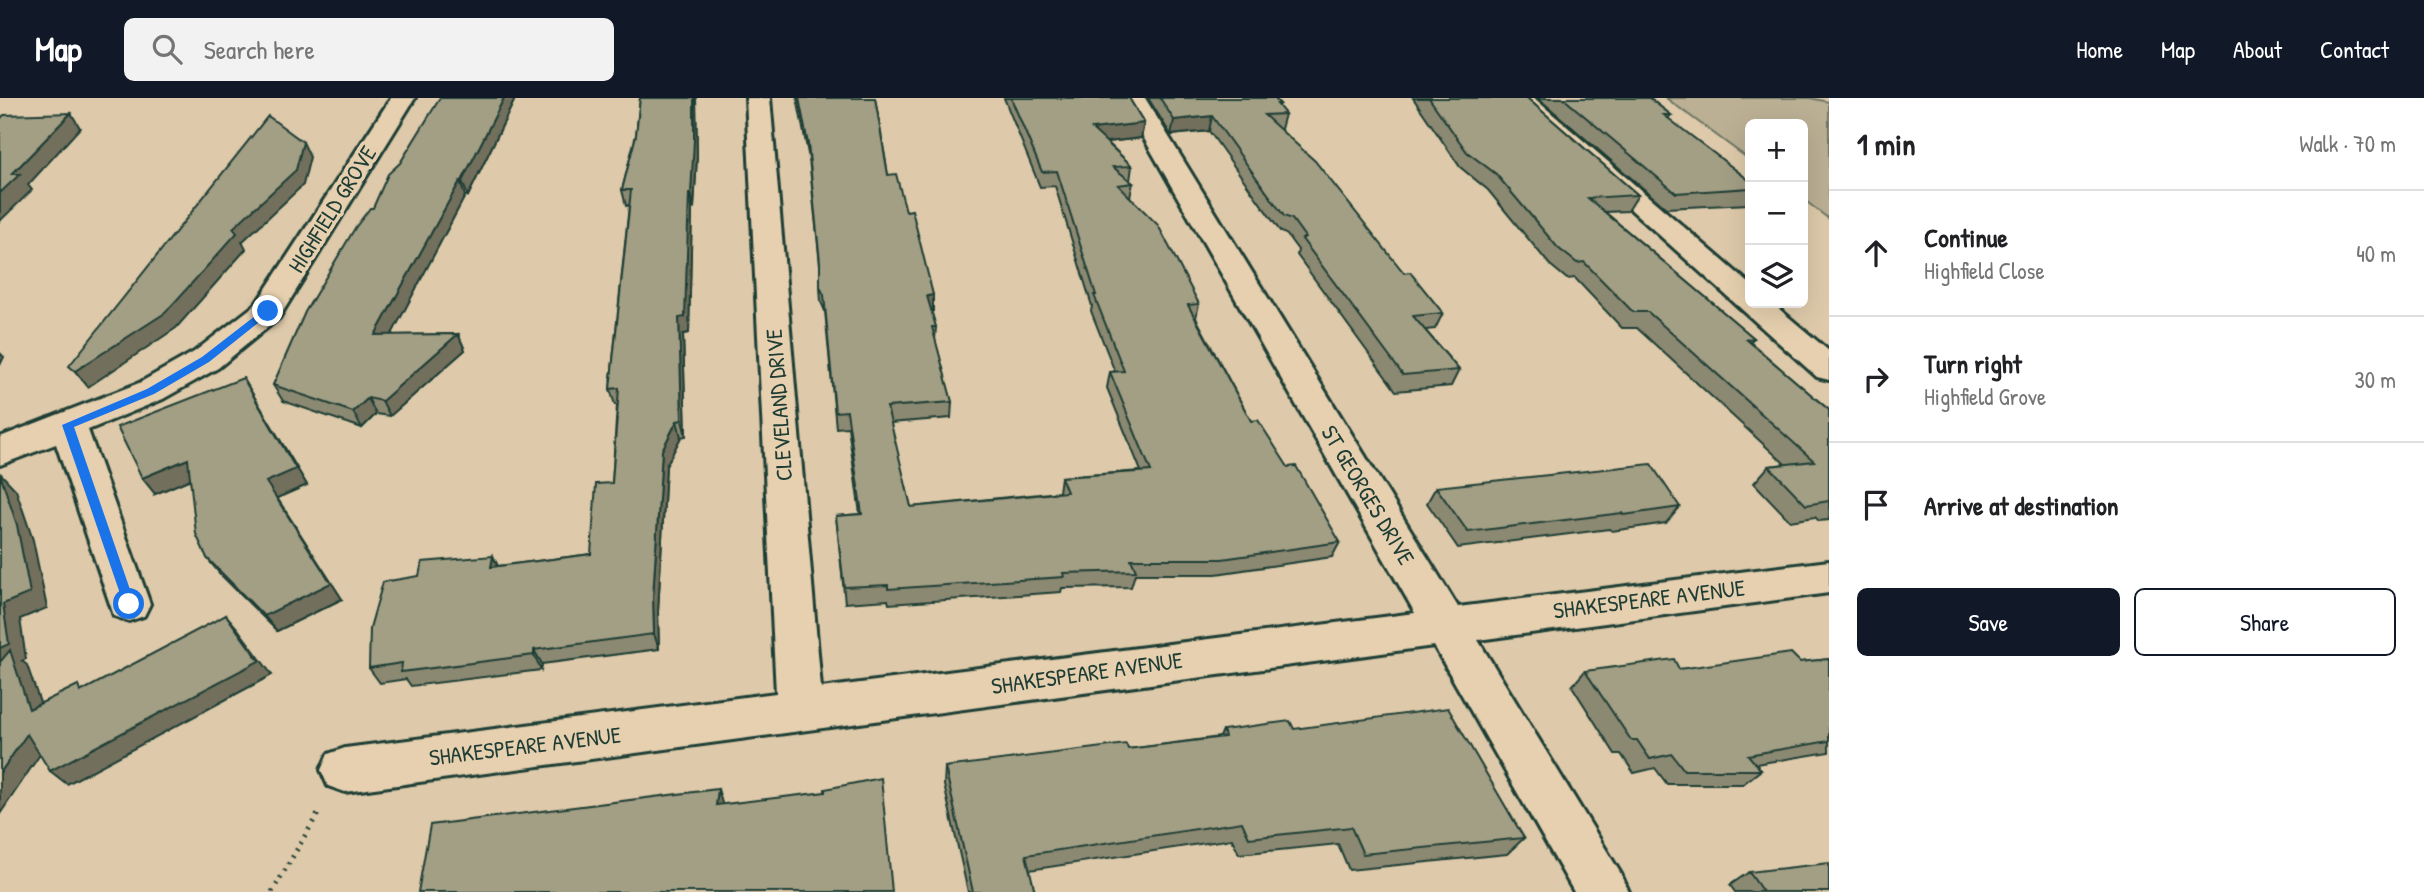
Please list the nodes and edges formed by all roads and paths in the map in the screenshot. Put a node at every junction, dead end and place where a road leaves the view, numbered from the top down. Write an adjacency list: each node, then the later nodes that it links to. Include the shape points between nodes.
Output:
1 (403, 98): 8 (street, HIGHFIELD GROVE, via 268,311 206,360 150,391)
2 (758, 98): 13 (street, CLEVELAND DRIVE)
3 (1133, 98): 12 (street, ST GEORGES DRIVE)
4 (1519, 98): 5 (street)
5 (1745, 297)
6 (1758, 308): 7 (street)
7 (1829, 369)
8 (68, 425): 9 (street, HIGHFIELD GROVE); 11 (street)
9 (0, 452)
10 (1829, 577): 12 (street, SHAKESPEARE AVENUE)
11 (129, 604)
12 (1446, 625): 13 (street, SHAKESPEARE AVENUE); 16 (street, ST GEORGES DRIVE)
13 (800, 711): 14 (street, SHAKESPEARE AVENUE)
14 (345, 769): 15 (path)
15 (272, 892)
16 (1603, 892)

